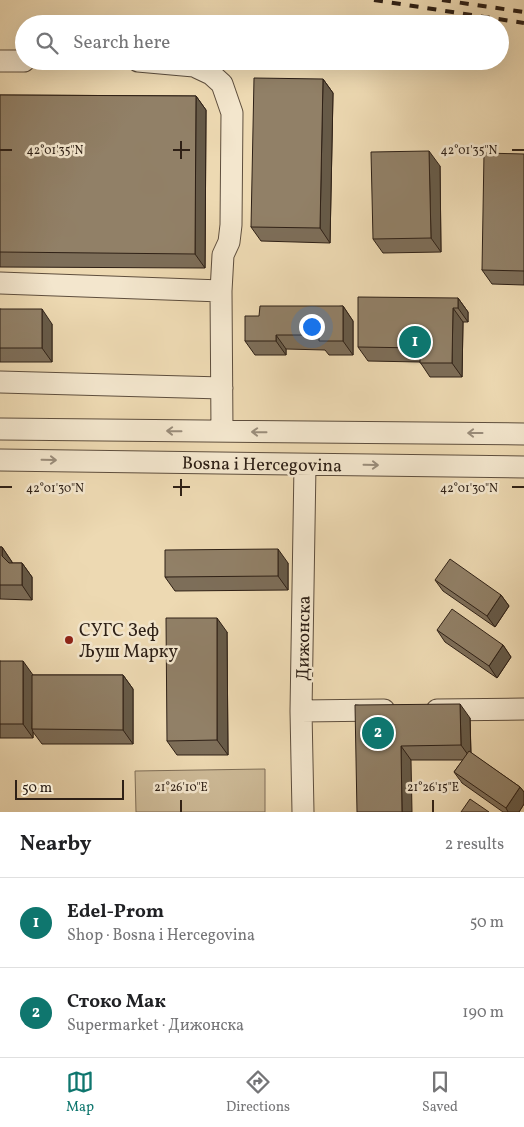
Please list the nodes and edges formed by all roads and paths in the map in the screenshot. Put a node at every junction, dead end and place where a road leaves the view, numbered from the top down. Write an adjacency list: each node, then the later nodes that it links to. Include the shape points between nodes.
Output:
1 (0, 61): 2 (street)
2 (15, 61)
3 (202, 70): 5 (street, via 222,84 232,113 231,225 223,255)
4 (0, 283): 5 (street)
5 (220, 291): 7 (street)
6 (0, 382): 7 (street)
7 (222, 388): 9 (street)
8 (0, 429): 9 (street, Bosna i Hercegovina, one-way to 8)
9 (222, 431): 10 (street, Bosna i Hercegovina, one-way to 9)
10 (524, 434)
11 (0, 460): 12 (street, Bosna i Hercegovina, one-way to 12)
12 (305, 464): 13 (street, Bosna i Hercegovina, one-way to 13); 15 (street, Дижонска)
13 (524, 467)
14 (524, 709): 15 (street)
15 (301, 710): 16 (street, Дижонска)
16 (302, 812)

